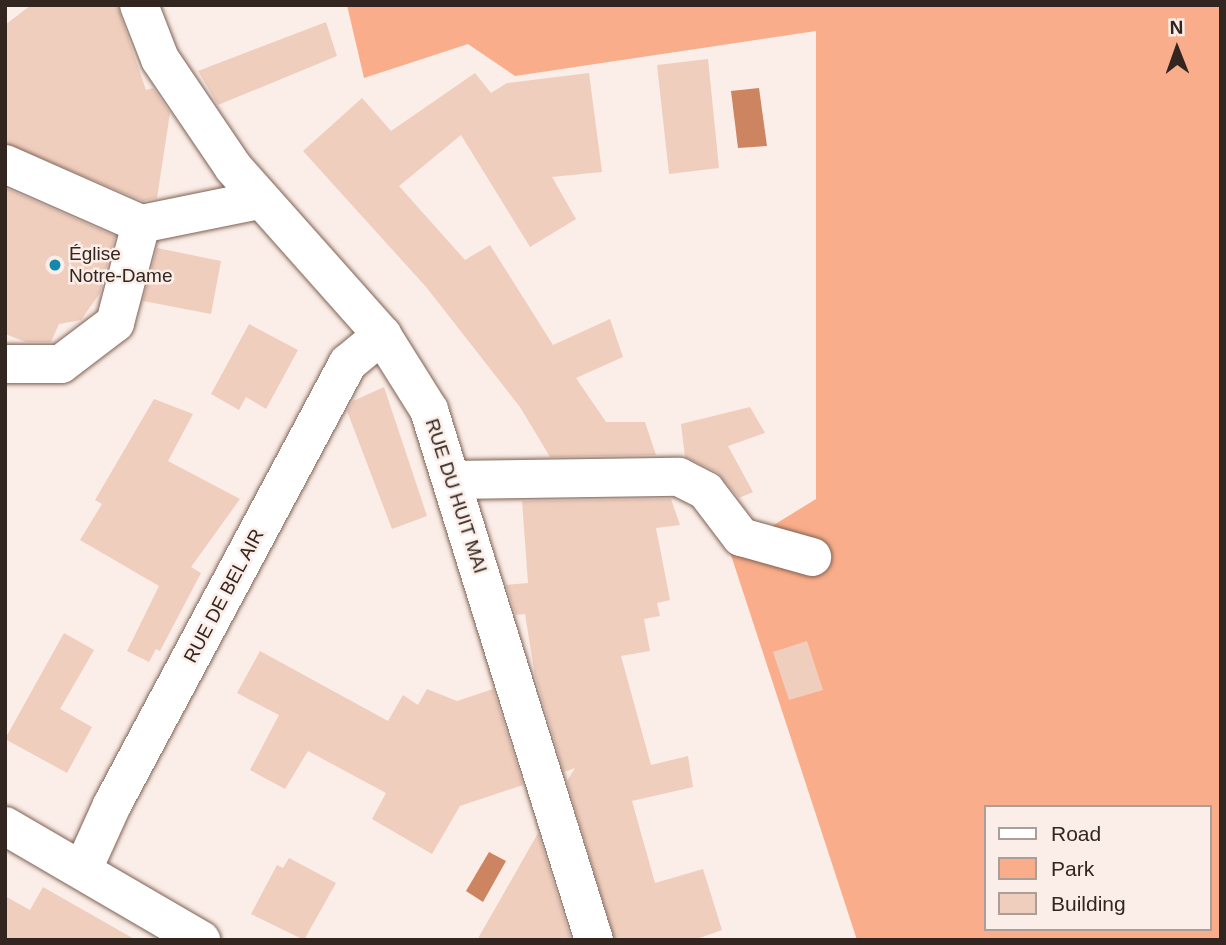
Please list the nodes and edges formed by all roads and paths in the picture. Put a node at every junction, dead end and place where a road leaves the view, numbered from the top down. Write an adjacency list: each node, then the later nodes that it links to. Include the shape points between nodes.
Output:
1 (139, 5): 3 (street, RUE DU HUIT MAI, via 160,59)
2 (5, 164): 4 (street)
3 (259, 200): 4 (street); 5 (street, RUE DU HUIT MAI)
4 (141, 225): 6 (street, via 116,323 61,364)
5 (382, 335): 7 (street, RUE DU HUIT MAI, via 429,410); 10 (street, RUE DE BEL AIR, via 348,363 112,805)
6 (5, 364)
7 (452, 480): 8 (street, via 679,477 706,491 741,537); 12 (street, RUE DU HUIT MAI)
8 (812, 557)
9 (5, 826): 10 (street)
10 (83, 869): 11 (street)
11 (201, 940)
12 (594, 940)

